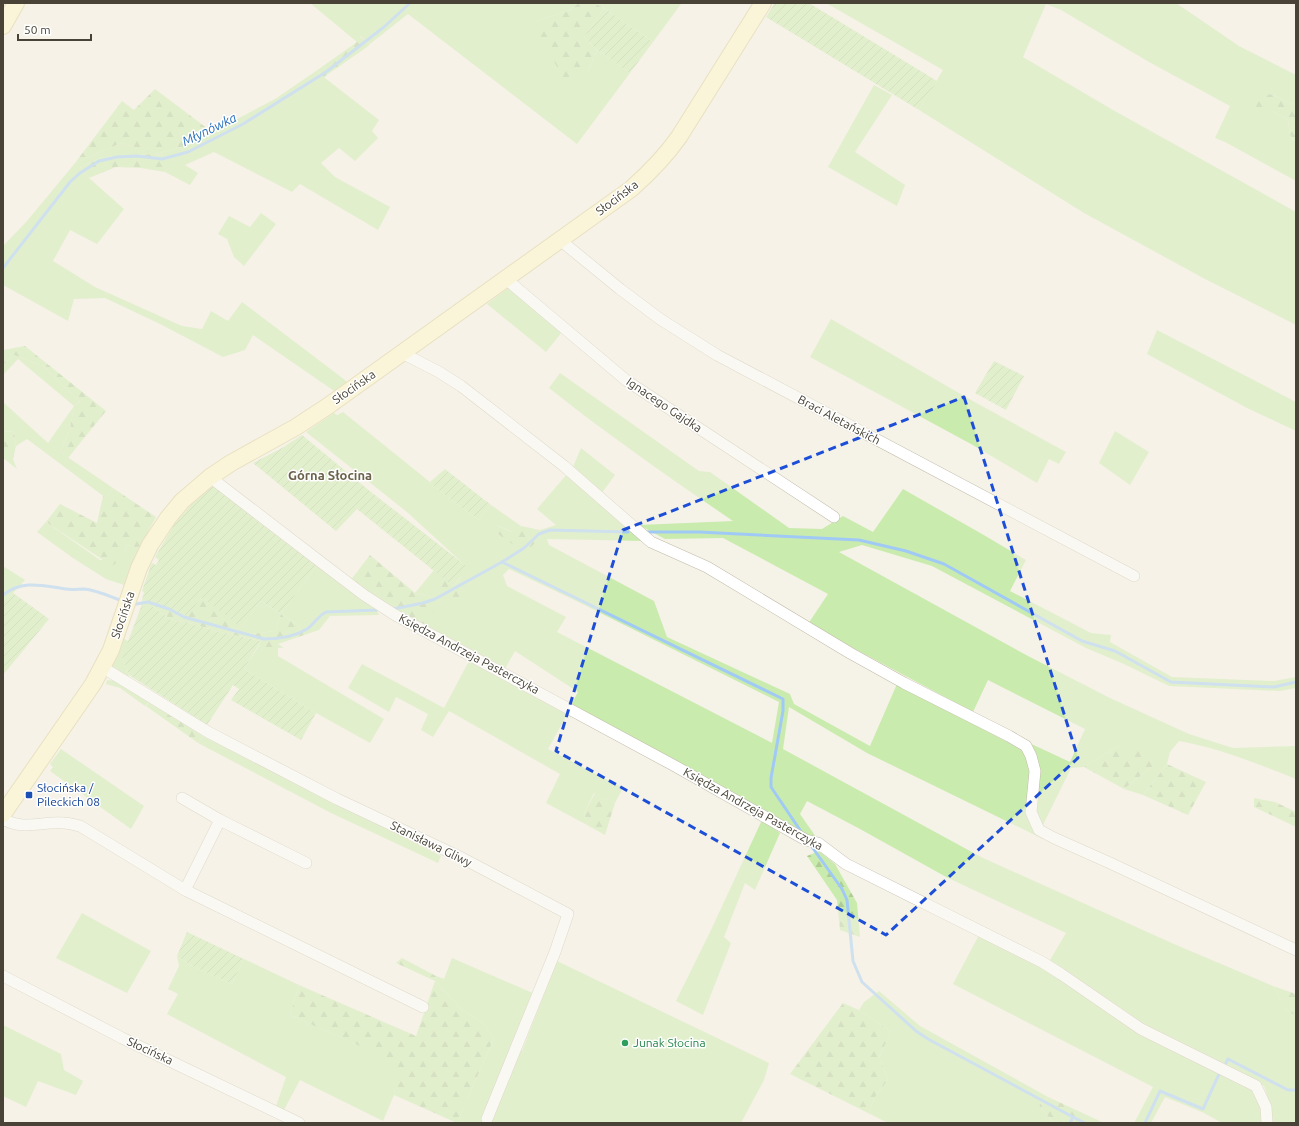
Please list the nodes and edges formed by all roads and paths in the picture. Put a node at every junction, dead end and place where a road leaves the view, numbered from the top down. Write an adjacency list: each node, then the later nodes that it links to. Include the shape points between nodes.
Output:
1 (16, 3): 3 (street)
2 (763, 3): 4 (street, Słocińska, via 668,152 650,173 631,189)
3 (3, 26)
4 (560, 240): 5 (street, Słocińska); 9 (street, Braci Aletańskich, via 660,319 717,354)
5 (506, 279): 6 (street, Słocińska); 8 (street, Ignacego Gajdka, via 627,381)
6 (402, 353): 7 (street, Słocińska, via 296,427); 17 (street, via 461,386 564,466 651,542 707,567 850,653 1026,746 1035,770 1031,812 1039,830)
7 (210, 477): 10 (street, Słocińska, via 182,501 150,545 139,568 111,650); 22 (street, Księdza Andrzeja Pasterczyka, via 322,564 395,615 806,840 818,843 846,864 1042,962 1141,1029 1256,1086 1266,1107)
8 (834, 517)
9 (1134, 576)
10 (102, 667): 12 (street, Słocińska, via 83,699); 20 (street, Stanisława Gliwy, via 215,735 337,799 462,858 568,914)
11 (182, 798): 14 (street)
12 (3, 814)
13 (3, 819): 16 (street, via 27,826 63,822 80,826)
14 (220, 820): 15 (street); 16 (street)
15 (306, 863)
16 (185, 890): 19 (street)
17 (1296, 950)
18 (3, 976): 21 (street, Słocińska, via 122,1038)
19 (423, 1007)
20 (487, 1119)
21 (299, 1123)
22 (1267, 1123)

